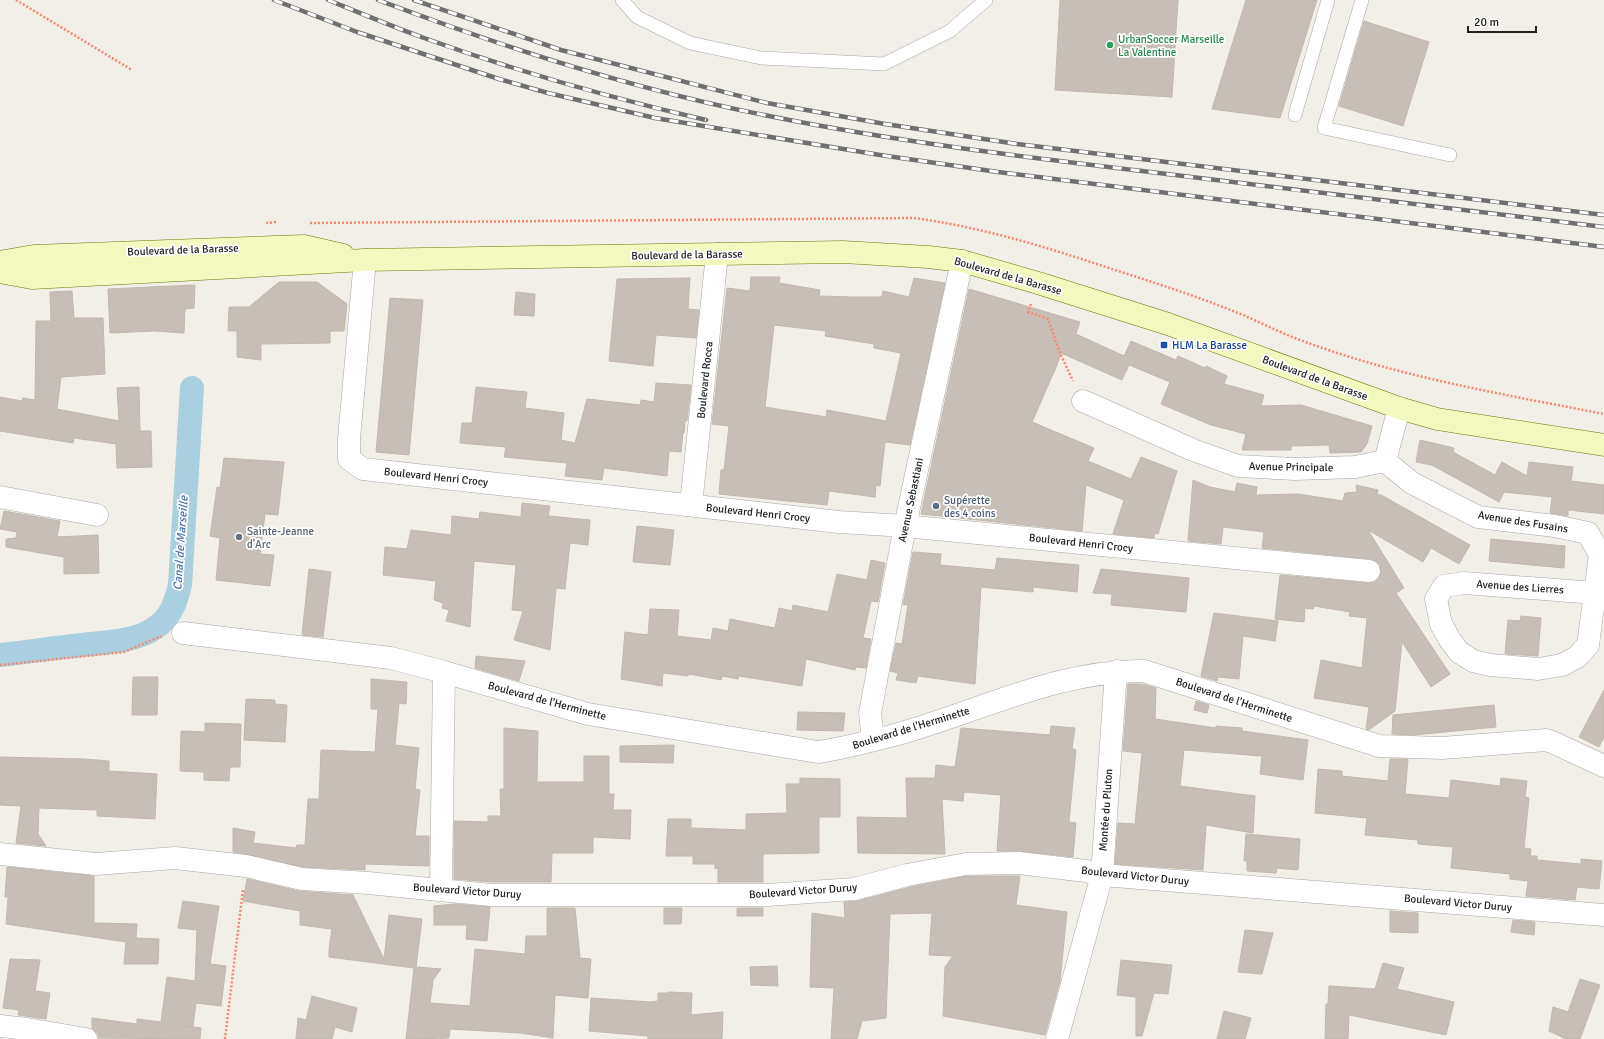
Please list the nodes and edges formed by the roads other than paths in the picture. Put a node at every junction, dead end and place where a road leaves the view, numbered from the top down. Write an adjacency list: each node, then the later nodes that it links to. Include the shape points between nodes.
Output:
1 (622, 0): 2 (lane, via 637,16 690,43 761,58 884,64 950,31)
2 (986, 0)
3 (1328, 0): 5 (lane)
4 (1362, 0): 6 (lane, via 1324,128)
5 (1295, 115)
6 (1450, 155)
7 (717, 254): 8 (main road, Boulevard de la Barasse); 9 (main road, Boulevard de la Barasse, via 843,252); 17 (street, Boulevard Rocca)
8 (365, 260): 10 (main road, Boulevard de la Barasse, via 304,246 34,256); 11 (main road, Boulevard de la Barasse, via 32,278); 17 (street, Boulevard Henri Crocy, via 349,459 363,469)
9 (962, 261): 13 (main road, Boulevard de la Barasse, via 1168,324); 19 (street, Avenue Sebastiani)
10 (0, 262)
11 (0, 272)
12 (1083, 401): 15 (street, Avenue Principale, via 1193,450 1238,466 1295,469 1355,467)
13 (1399, 408): 14 (main road, Boulevard de la Barasse, via 1438,419); 15 (street)
14 (1604, 445)
15 (1385, 461): 21 (street, Avenue des Fusains, via 1412,483 1478,517 1555,526 1588,533 1600,555)
16 (0, 497): 18 (street)
17 (691, 505): 19 (street, Boulevard Henri Crocy, via 839,522)
18 (97, 515)
19 (905, 526): 20 (street, Boulevard Henri Crocy); 25 (street, Avenue Sebastiani, via 870,714)
20 (1369, 571)
21 (1595, 593): 21 (street, Avenue des Lierres, via 1588,645 1577,657 1562,665 1538,669 1490,665 1473,661 1459,652 1441,624 1436,599 1444,586 1464,583)
22 (183, 633): 24 (street, Boulevard de l'Herminette, via 391,658)
23 (1116, 671): 25 (street, Boulevard de l'Herminette, via 1034,688); 26 (street, Boulevard de l'Herminette, via 1144,671 1379,746 1442,748 1546,740); 28 (street, Montée du Pluton)
24 (444, 672): 25 (street, Boulevard de l'Herminette, via 588,714 818,752); 29 (street)
25 (873, 740)
26 (1604, 766)
27 (0, 854): 29 (street, Boulevard Victor Duruy, via 96,864 174,858 246,866 302,879)
28 (1102, 875): 29 (street, Boulevard Victor Duruy, via 1019,863 966,864 907,875 854,889 767,895 491,895); 30 (street, Boulevard Victor Duruy); 33 (street, Montée du Pluton)
29 (441, 889)
30 (1604, 915)
31 (0, 1026): 32 (street)
32 (86, 1039)
33 (1058, 1039)

